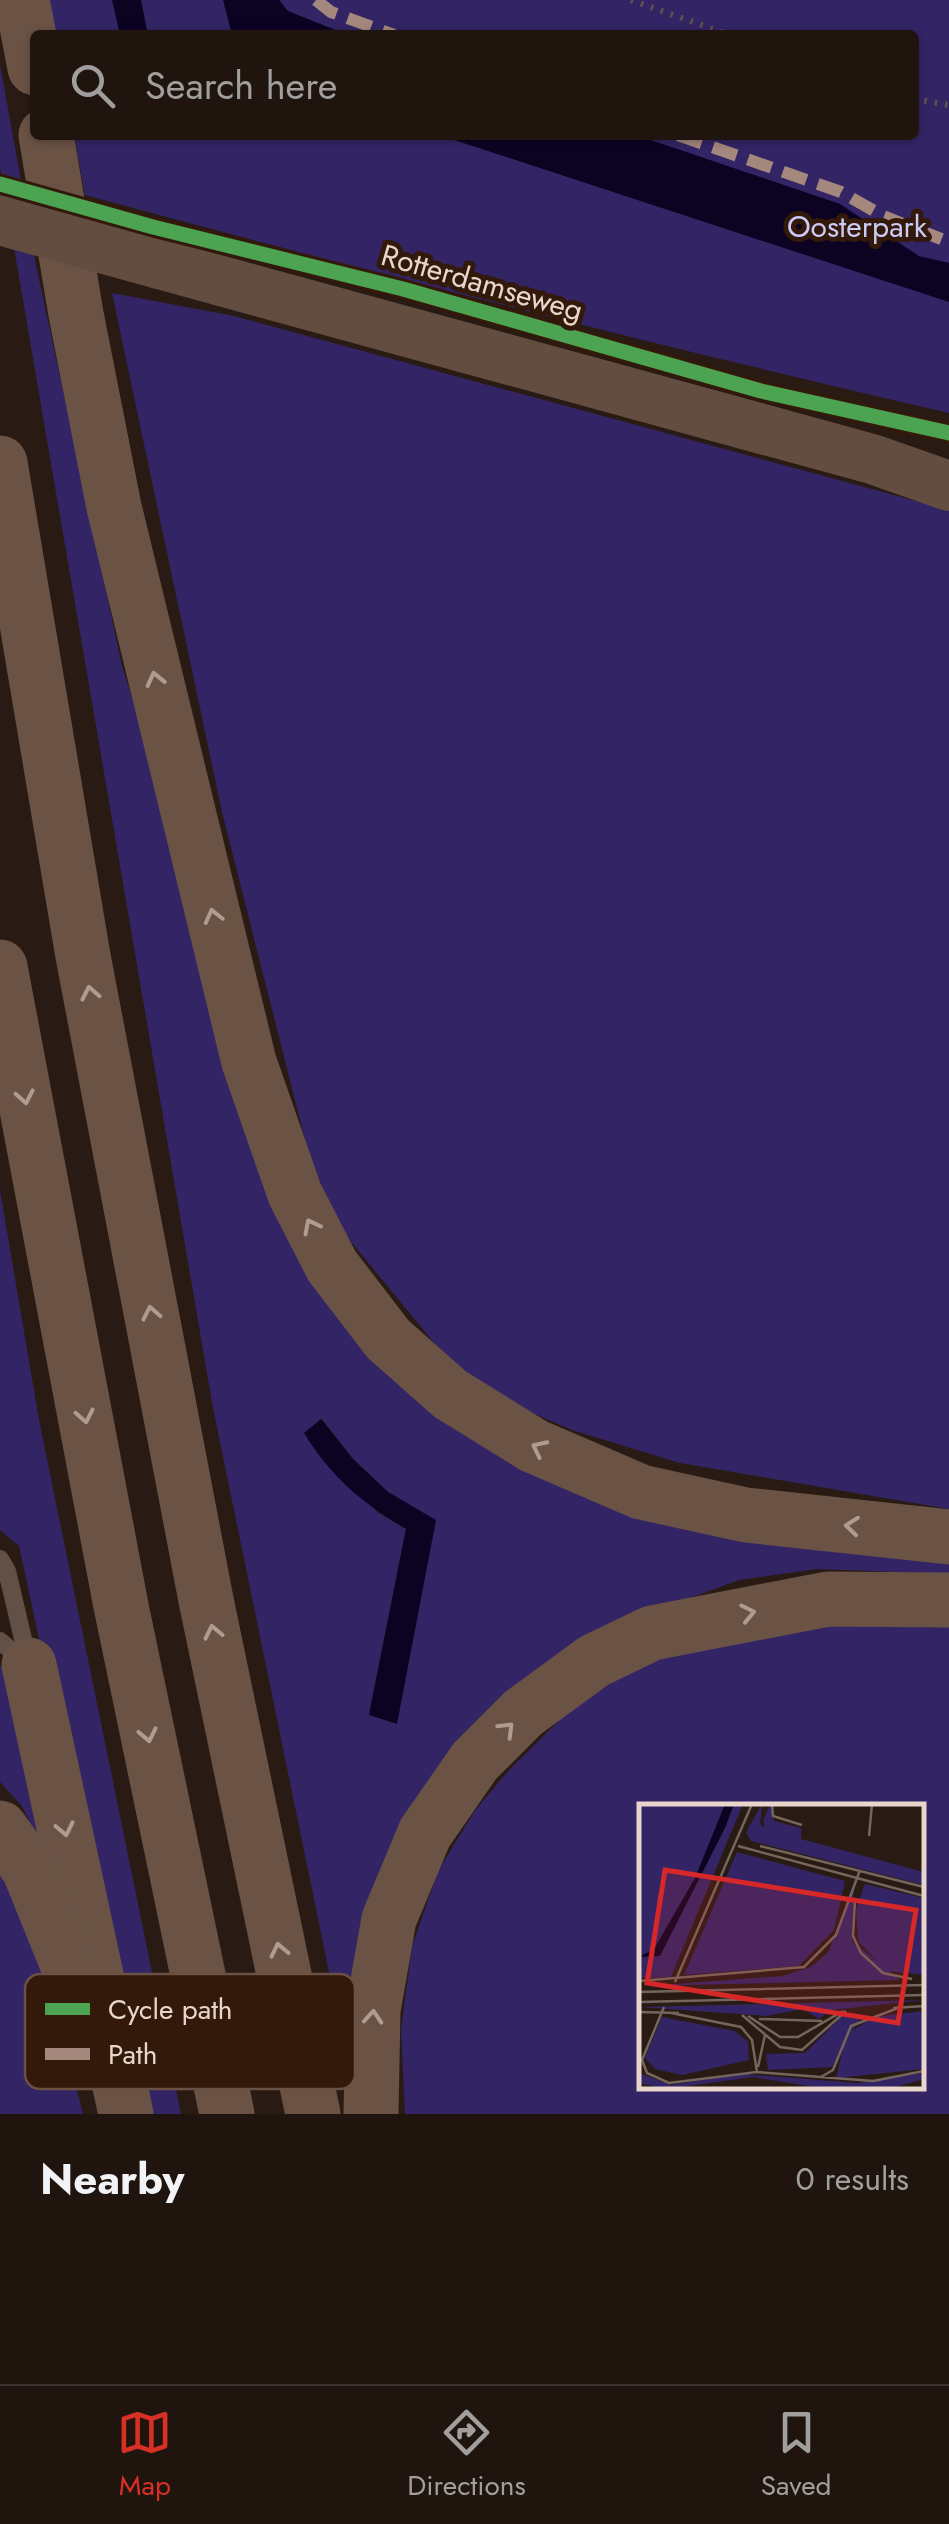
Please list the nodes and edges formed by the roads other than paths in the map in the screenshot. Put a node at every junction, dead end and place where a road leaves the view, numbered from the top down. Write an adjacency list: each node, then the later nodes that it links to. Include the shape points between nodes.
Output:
1 (22, 0): 2 (highway)
2 (30, 42)
3 (47, 140): 10 (highway, one-way to 3, via 746,1515 641,1492 534,1446 450,1394 400,1350 332,1266 294,1194 249,1062 114,507)
4 (0, 220): 5 (main road, bridge)
5 (872, 460): 7 (main road); 8 (main road)
6 (0, 463): 18 (highway, one-way to 6, via 102,1054)
7 (949, 474)
8 (949, 486)
9 (0, 967): 17 (highway, one-way to 17)
10 (949, 1537)
11 (0, 1559): 13 (lane, via 7,1571)
12 (949, 1600): 23 (highway, one-way to 12, via 373,2010 389,1919 425,1833 475,1761 523,1713 594,1661 652,1633 828,1599)
13 (15, 1653): 16 (highway, one-way to 16)
14 (0, 1828): 15 (highway, via 29,1869)
15 (70, 1974)
16 (93, 1974)
17 (198, 1974)
18 (284, 1974)
19 (222, 2089): 21 (highway, one-way to 21)
20 (308, 2089): 22 (highway, one-way to 20)
21 (227, 2114)
22 (313, 2114)
23 (371, 2114)

